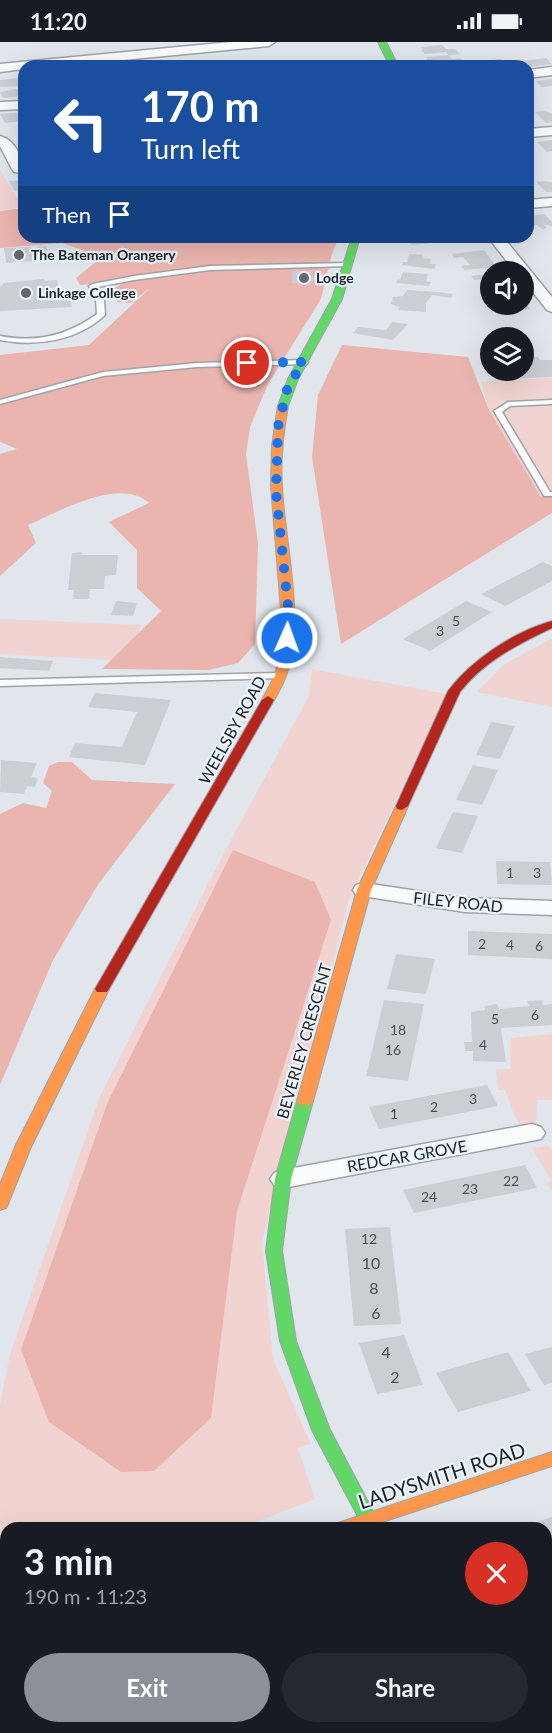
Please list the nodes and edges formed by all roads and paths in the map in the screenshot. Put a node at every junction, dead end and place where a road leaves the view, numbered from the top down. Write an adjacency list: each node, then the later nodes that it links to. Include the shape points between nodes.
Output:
1 (269, 42): 3 (street)
2 (382, 42): 4 (main road)
3 (83, 60)
4 (391, 60)
5 (18, 66): 6 (street)
6 (0, 68)
7 (552, 71): 8 (street)
8 (534, 73)
9 (18, 105): 10 (street)
10 (0, 106)
11 (552, 131): 12 (street)
12 (534, 132)
13 (0, 140): 14 (street)
14 (18, 164)
15 (552, 202): 16 (street)
16 (534, 204)
17 (354, 243): 20 (main road, WEELSBY ROAD)
18 (500, 243): 19 (street)
19 (514, 261)
20 (347, 265): 25 (lane, via 210,268 93,286 100,300 101,315 85,329 33,341); 26 (main road, WEELSBY ROAD, via 337,299)
21 (534, 275): 22 (street)
22 (552, 277)
23 (534, 285): 24 (street)
24 (552, 307)
25 (0, 338)
26 (304, 362): 27 (lane, via 198,365 103,374); 31 (main road, WEELSBY ROAD, via 288,386 278,427 276,492 288,606)
27 (0, 402)
28 (552, 402): 29 (lane, via 508,404 498,411 547,494)
29 (552, 494)
30 (552, 624): 33 (main road, BEVERLEY CRESCENT, via 491,656 460,680)
31 (281, 676): 32 (lane); 37 (main road, WEELSBY ROAD, via 116,961 17,1146)
32 (0, 683)
33 (364, 890): 34 (street, FILEY ROAD, via 465,905); 36 (main road, BEVERLEY CRESCENT)
34 (552, 908)
35 (531, 1133): 36 (street, REDCAR GROVE)
36 (283, 1179): 39 (main road, BEVERLEY CRESCENT, via 274,1251 288,1341 321,1430)
37 (0, 1204)
38 (552, 1459): 39 (main road, LADYSMITH ROAD)
39 (369, 1521): 40 (main road, LADYSMITH ROAD)
40 (365, 1522)

